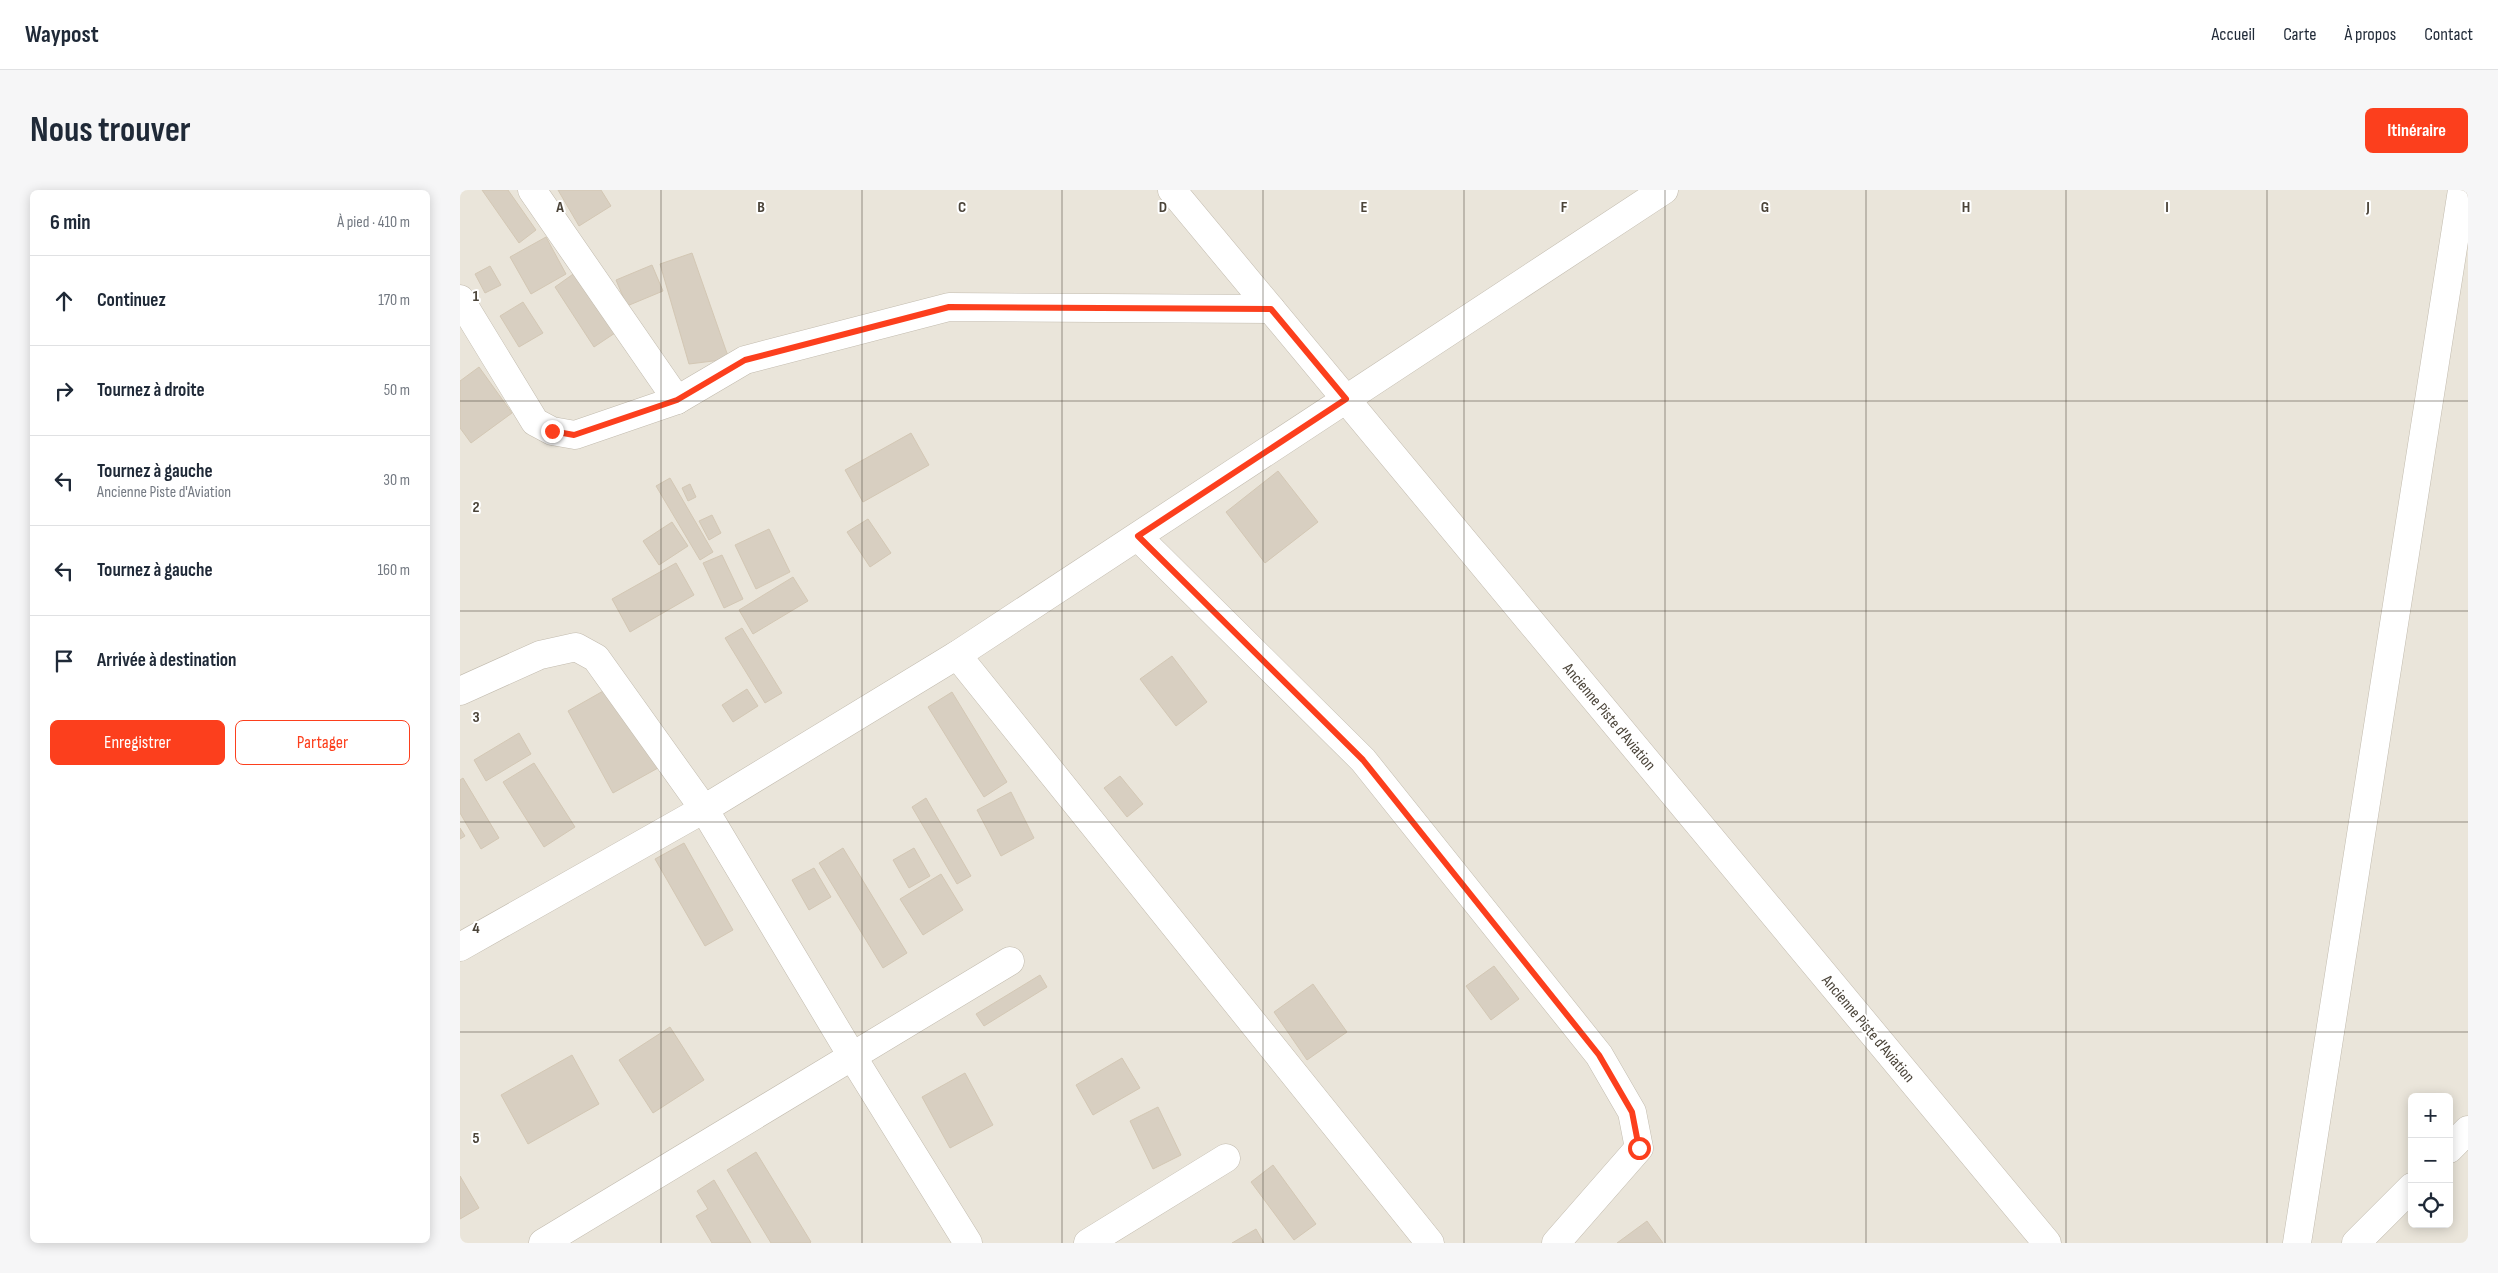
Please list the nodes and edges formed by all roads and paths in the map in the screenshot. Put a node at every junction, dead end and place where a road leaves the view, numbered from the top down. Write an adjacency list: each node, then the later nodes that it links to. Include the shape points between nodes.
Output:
1 (532, 190): 8 (street)
2 (1172, 190): 6 (street, Ancienne Piste d'Aviation)
3 (1664, 190): 7 (street)
4 (2462, 190): 26 (street)
5 (460, 298): 8 (street, via 536,422 552,431 574,435)
6 (1271, 309): 7 (street, Ancienne Piste d'Aviation); 8 (street, via 949,307 745,360)
7 (1346, 399): 9 (street); 25 (street, Ancienne Piste d'Aviation)
8 (677, 400)
9 (1138, 536): 10 (street); 24 (street, via 1363,760 1599,1055 1632,1112 1639,1148)
10 (957, 655): 12 (street); 23 (street)
11 (460, 691): 12 (street, via 540,655 576,648 596,658)
12 (704, 809): 13 (street); 15 (street)
13 (460, 947)
14 (1010, 961): 15 (street)
15 (852, 1056): 20 (street); 21 (street)
16 (2468, 1130): 17 (street)
17 (2453, 1145)
18 (1226, 1158): 22 (street)
19 (2408, 1191): 27 (street)
20 (544, 1243)
21 (968, 1243)
22 (1088, 1243)
23 (1430, 1243)
24 (1556, 1243)
25 (2047, 1243)
26 (2297, 1243)
27 (2356, 1243)

